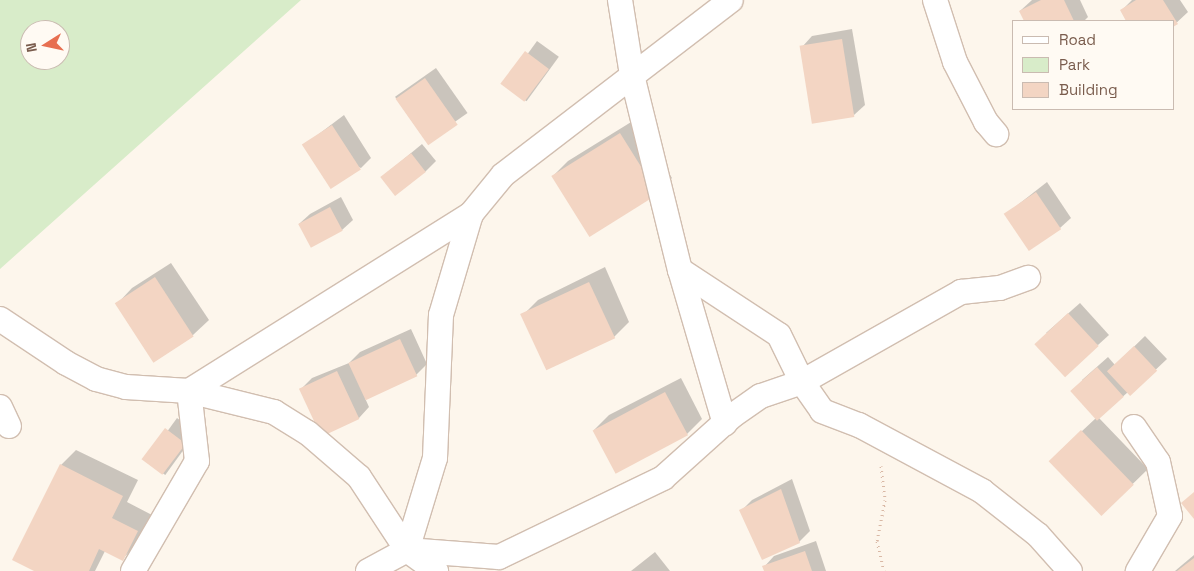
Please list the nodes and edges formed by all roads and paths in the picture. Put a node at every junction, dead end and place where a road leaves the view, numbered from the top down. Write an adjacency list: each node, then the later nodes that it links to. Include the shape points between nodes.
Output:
1 (620, 0): 4 (street)
2 (731, 0): 4 (street)
3 (936, 0): 5 (street, via 955,62 986,122)
4 (632, 75): 6 (street, via 503,176); 7 (street)
5 (996, 134)
6 (471, 214): 11 (street); 15 (street, via 441,315 434,458)
7 (680, 270): 10 (street, via 779,335); 12 (street)
8 (1028, 278): 10 (street, via 1000,288 961,292)
9 (0, 319): 11 (street, via 96,379 126,387)
10 (802, 382): 12 (street, via 761,396); 20 (street, via 822,411 860,425 982,491 1038,535)
11 (189, 391): 15 (street, via 274,412 308,433 359,477); 16 (street, via 198,462)
12 (725, 424): 15 (street, via 663,478 499,557)
13 (1134, 426): 21 (street, via 1158,462 1170,516)
14 (877, 460): 19 (path, via 882,468 885,500 877,541)
15 (407, 550): 17 (street); 18 (street)
16 (133, 571)
17 (368, 571)
18 (436, 571)
19 (884, 571)
20 (1070, 571)
21 (1138, 571)

